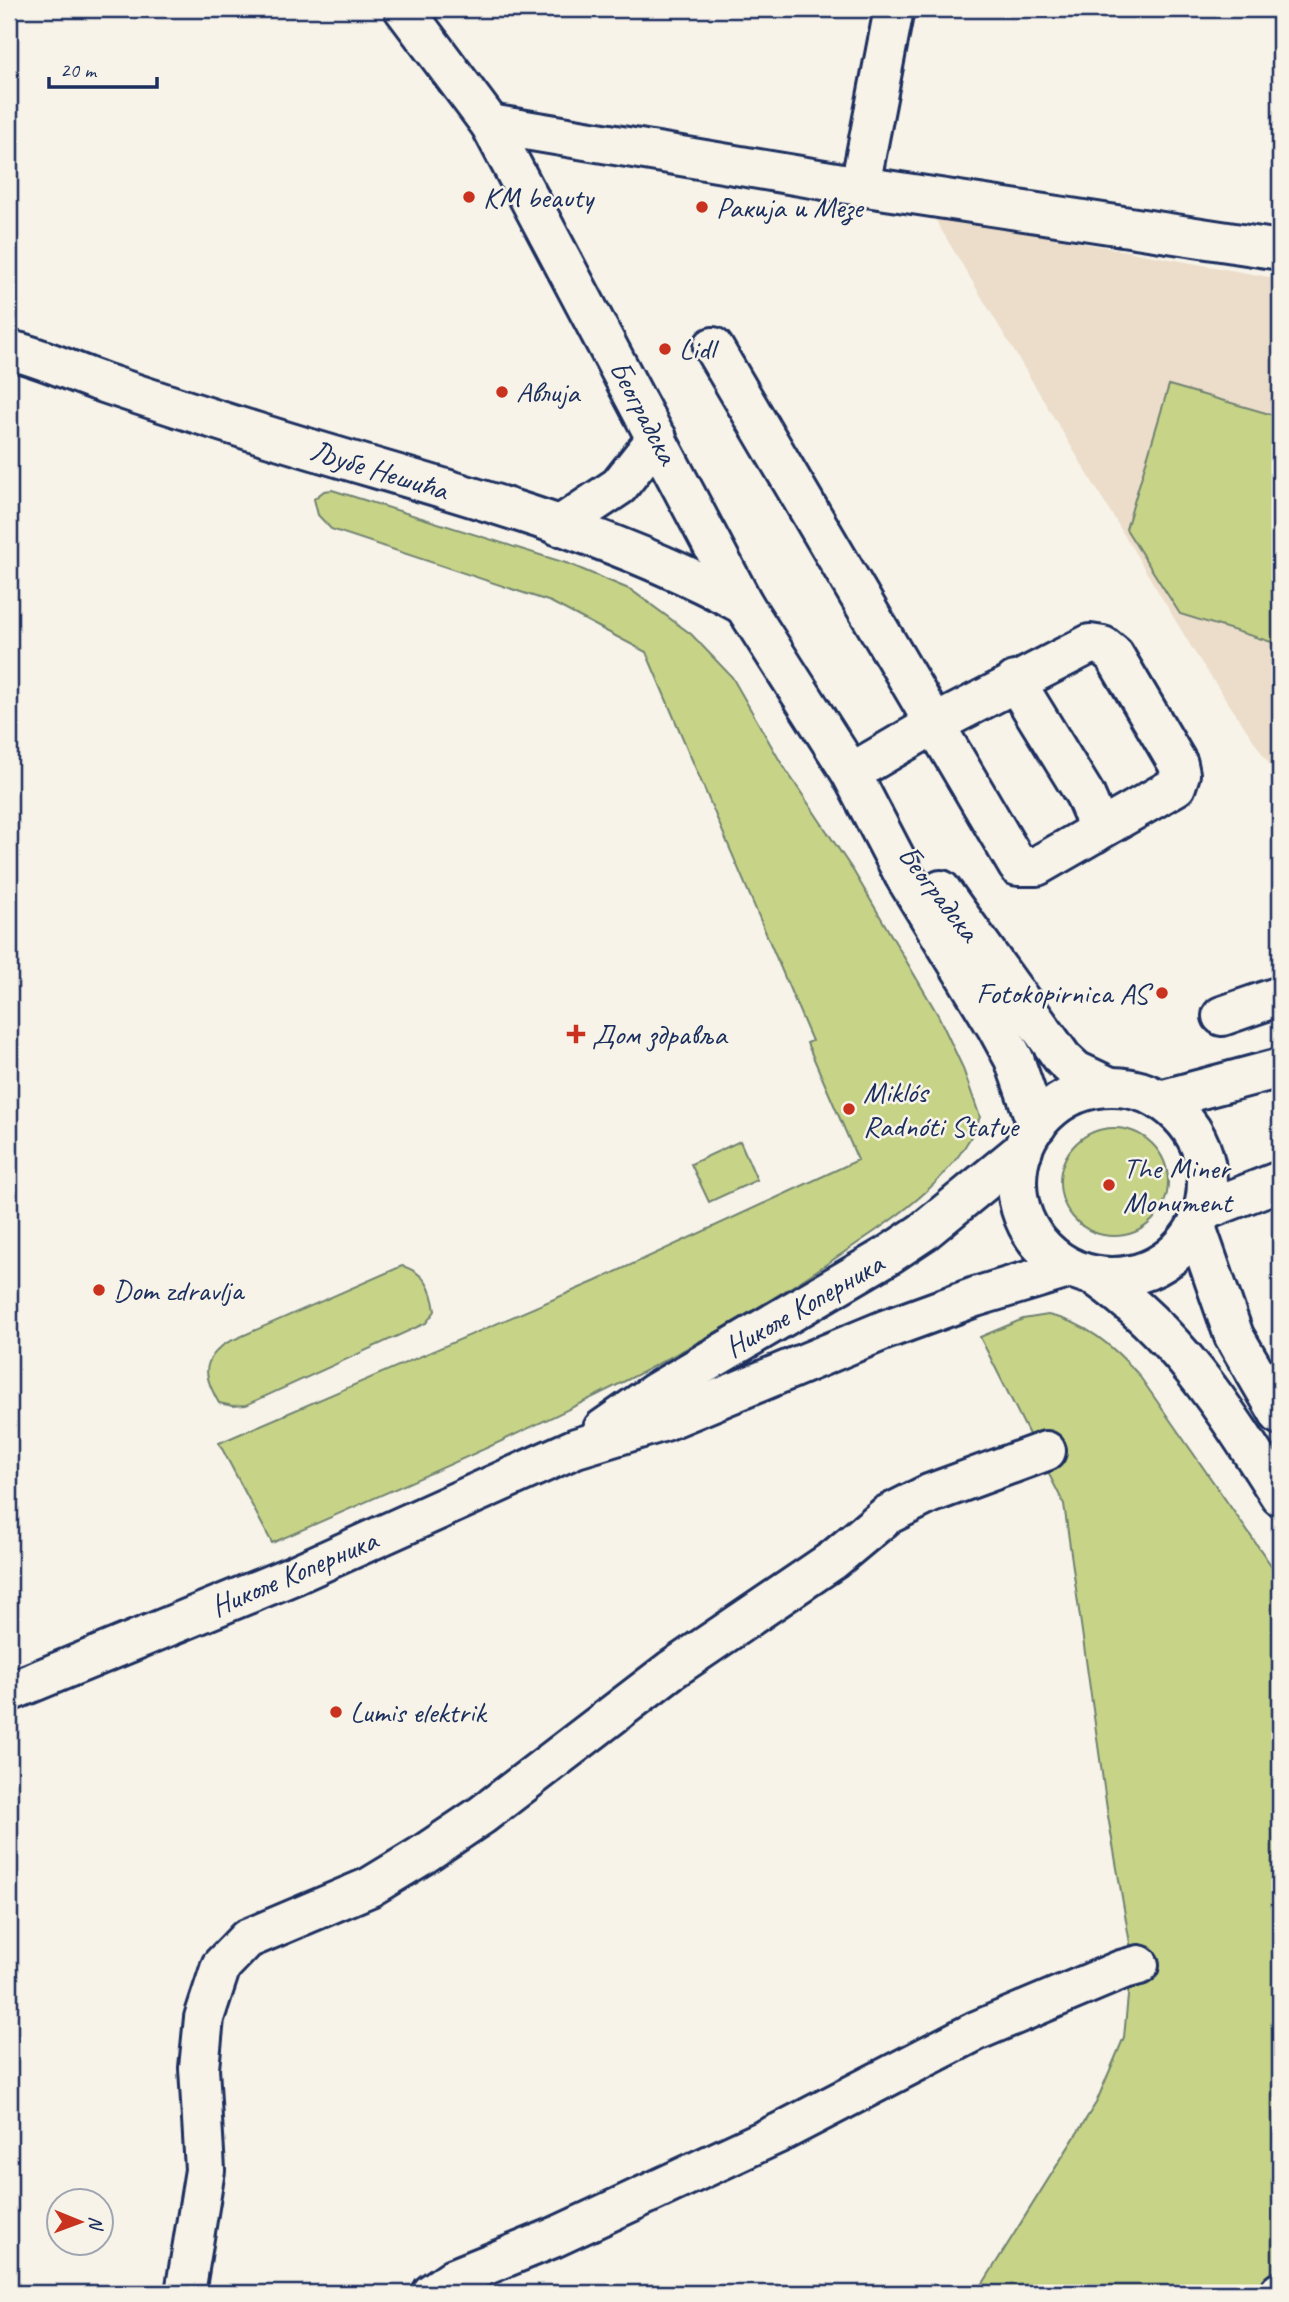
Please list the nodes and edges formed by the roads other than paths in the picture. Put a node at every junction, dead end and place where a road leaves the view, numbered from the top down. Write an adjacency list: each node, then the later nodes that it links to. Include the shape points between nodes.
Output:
1 (404, 9): 3 (street, Београдска)
2 (894, 9): 4 (street)
3 (490, 124): 4 (street); 8 (street, Београдска)
4 (860, 186): 5 (street)
5 (1280, 250)
6 (713, 347): 12 (street)
7 (9, 350): 9 (street, Љубе Нешића)
8 (657, 438): 9 (street, via 618,486); 10 (street, Београдска)
9 (559, 526): 10 (street, Љубе Нешића, via 669,568)
10 (744, 605): 13 (street, Београдска)
11 (1015, 681): 12 (street); 15 (street, via 1085,795); 15 (street, via 1075,649 1103,646 1114,655 1178,764 1176,786)
12 (933, 725): 13 (street); 15 (street, via 1018,866 1037,866)
13 (851, 774): 14 (street, Београдска)
14 (878, 820): 19 (street, Београдска, via 922,863 1063,1059 1076,1071); 21 (street, Београдска, via 904,875 1014,1059)
15 (1095, 833)
16 (1280, 996): 17 (street)
17 (1222, 1016)
18 (1280, 1068): 20 (street)
19 (1110, 1087): 20 (street, via 1136,1090); 21 (street, via 1069,1098)
20 (1160, 1100): 23 (street, via 1185,1121 1201,1148 1207,1179)
21 (1030, 1138): 24 (street, via 1018,1180 1024,1217 1046,1250); 26 (street, Николе Коперника, via 923,1232 656,1392)
22 (1280, 1181): 23 (street)
23 (1199, 1219): 24 (street, via 1181,1248 1147,1271 1122,1277); 25 (street, via 1234,1336)
24 (1083, 1272): 26 (street, Николе Коперника, via 975,1297 665,1421); 28 (street, via 1150,1320 1189,1360)
25 (1280, 1415)
26 (576, 1448): 29 (street, Николе Коперника, via 294,1575)
27 (1046, 1451): 31 (street, via 929,1494 887,1515 833,1560 671,1670 442,1842 370,1887 247,1939 221,1966 204,2018 199,2068 205,2170)
28 (1280, 1496)
29 (9, 1692)
30 (1139, 1965): 32 (street, via 976,2031 779,2133 553,2238 454,2278)
31 (185, 2293)
32 (432, 2293)

